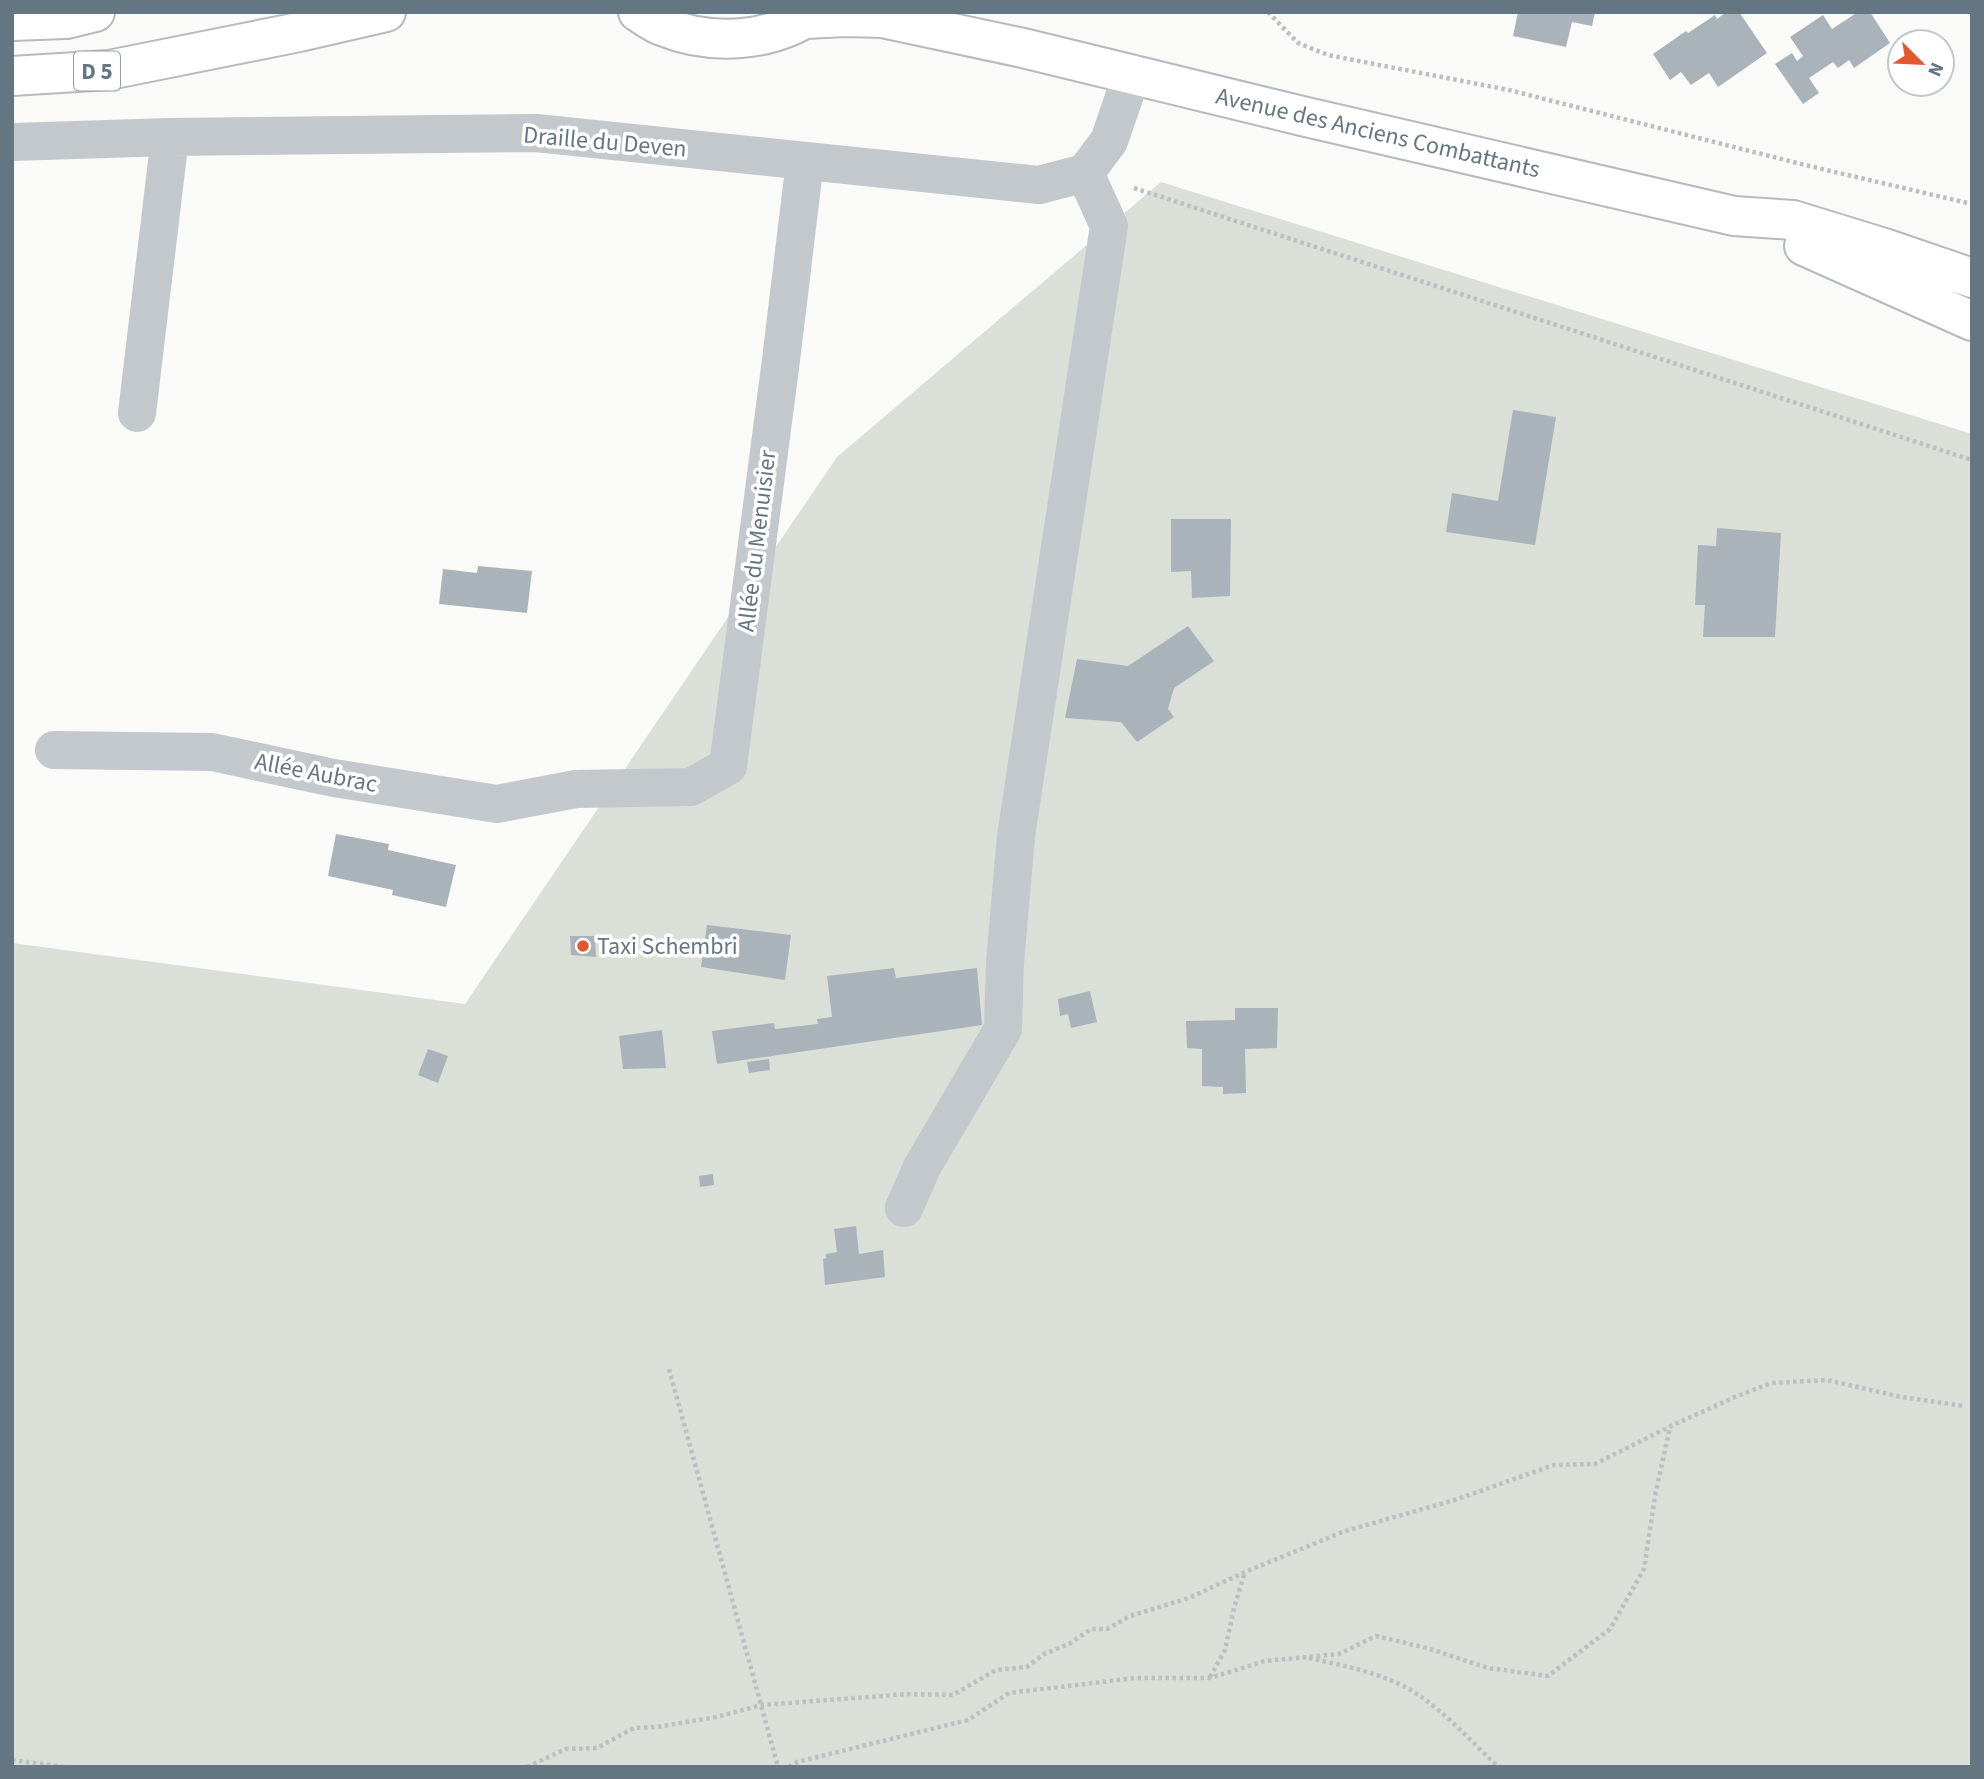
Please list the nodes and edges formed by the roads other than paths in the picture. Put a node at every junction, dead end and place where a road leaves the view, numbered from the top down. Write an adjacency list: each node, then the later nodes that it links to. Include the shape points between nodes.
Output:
1 (95, 12): 6 (main road, D 5, via 66,19)
2 (386, 12): 9 (main road, D 5, via 109,70)
3 (638, 12): 5 (main road, via 660,26 696,37 734,40 771,34)
4 (970, 12): 7 (main road, Avenue des Anciens Combattants)
5 (810, 16): 7 (main road, Avenue des Anciens Combattants, via 882,18)
6 (12, 21)
7 (1023, 48): 8 (main road, Avenue des Anciens Combattants)
8 (1132, 74): 13 (street, via 1109,141); 14 (main road, Avenue des Anciens Combattants)
9 (12, 76)
10 (170, 136): 11 (street, Draille du Deven); 12 (street, Draille du Deven, via 536,133); 17 (street)
11 (12, 142)
12 (805, 161): 13 (street, Draille du Deven, via 1039,185); 19 (street, Allée du Menuisier, via 728,766 691,787)
13 (1085, 173): 20 (street, via 1109,226 1016,836 1003,1029 922,1167)
14 (1734, 216): 15 (main road, Avenue des Anciens Combattants, via 1793,220); 16 (main road, Avenue des Anciens Combattants)
15 (1972, 278)
16 (1972, 321)
17 (137, 413)
18 (54, 750): 19 (street, Allée Aubrac, via 212,751 334,778 497,804)
19 (576, 789)
20 (904, 1208)

